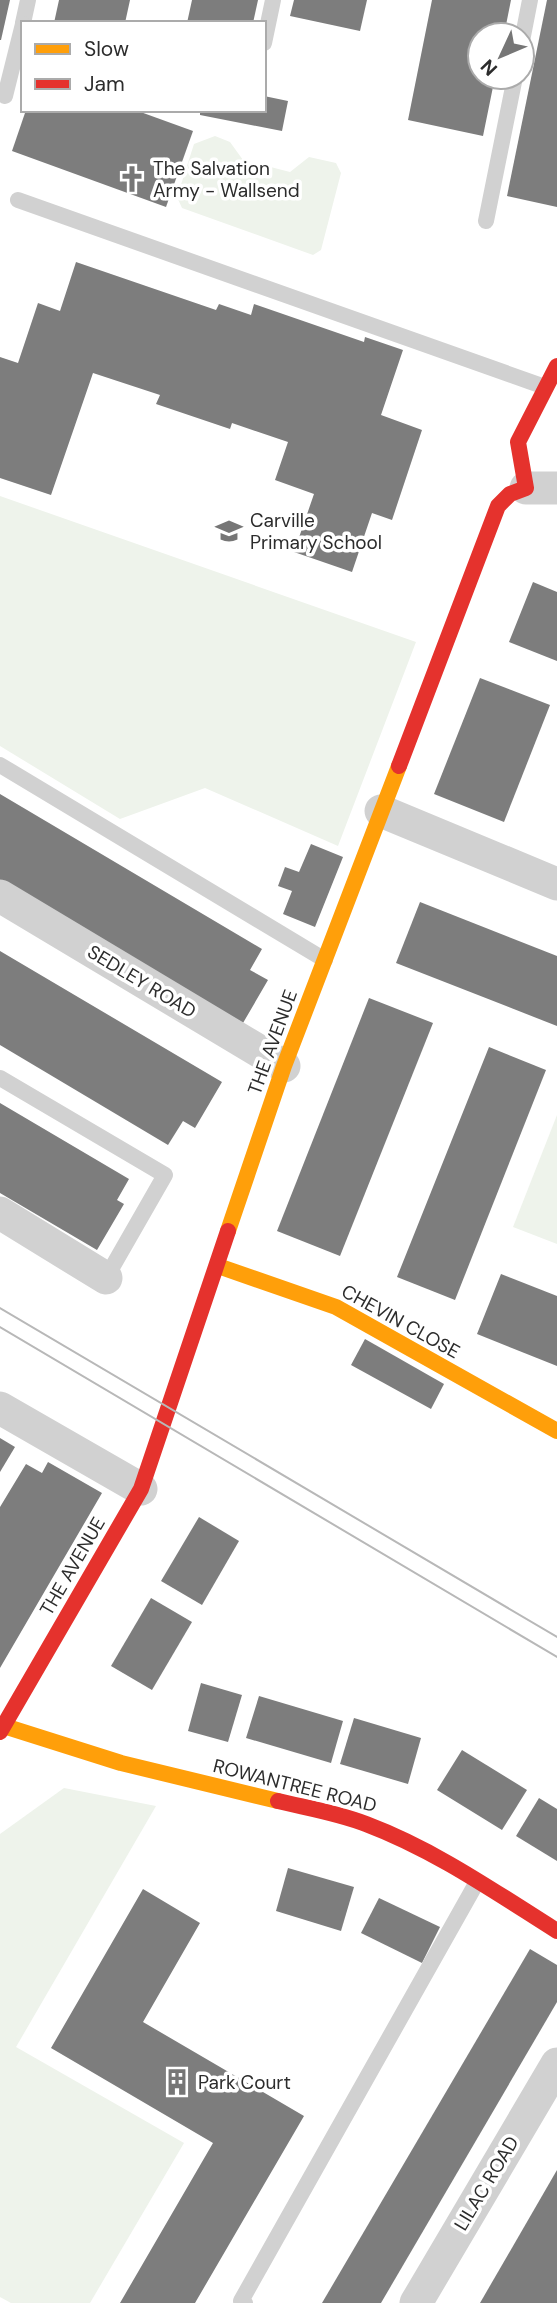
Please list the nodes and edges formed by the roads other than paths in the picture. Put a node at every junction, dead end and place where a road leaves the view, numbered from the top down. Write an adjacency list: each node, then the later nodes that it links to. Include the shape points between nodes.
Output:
1 (28, 0): 4 (lane)
2 (273, 0): 6 (lane)
3 (530, 0): 5 (lane)
4 (23, 21)
5 (526, 21)
6 (266, 33)
7 (20, 51): 9 (lane)
8 (512, 91): 11 (lane)
9 (5, 96)
10 (18, 200): 13 (lane)
11 (486, 221)
12 (557, 366): 13 (street, THE AVENUE)
13 (545, 387): 14 (street, THE AVENUE, via 518,442)
14 (542, 488): 16 (street, THE AVENUE, via 510,494 498,506)
15 (0, 765): 19 (lane)
16 (381, 811): 17 (street); 19 (street, THE AVENUE)
17 (557, 884)
18 (0, 896): 20 (street, SEDLEY ROAD)
19 (325, 960): 20 (street, THE AVENUE)
20 (284, 1066): 23 (street, THE AVENUE)
21 (0, 1078): 24 (lane, via 165,1175)
22 (0, 1213): 24 (street)
23 (218, 1266): 26 (street, CHEVIN CLOSE, via 337,1307); 27 (street, THE AVENUE)
24 (106, 1278)
25 (0, 1408): 27 (street)
26 (557, 1431)
27 (141, 1489): 28 (street, THE AVENUE)
28 (2, 1729): 29 (street, ROWANTREE ROAD, via 362,1822 414,1844)
29 (477, 1882): 30 (street, ROWANTREE ROAD); 32 (lane, via 241,2301)
30 (557, 1931)
31 (557, 2064): 33 (street, LILAC ROAD)
32 (245, 2303)
33 (416, 2303)

